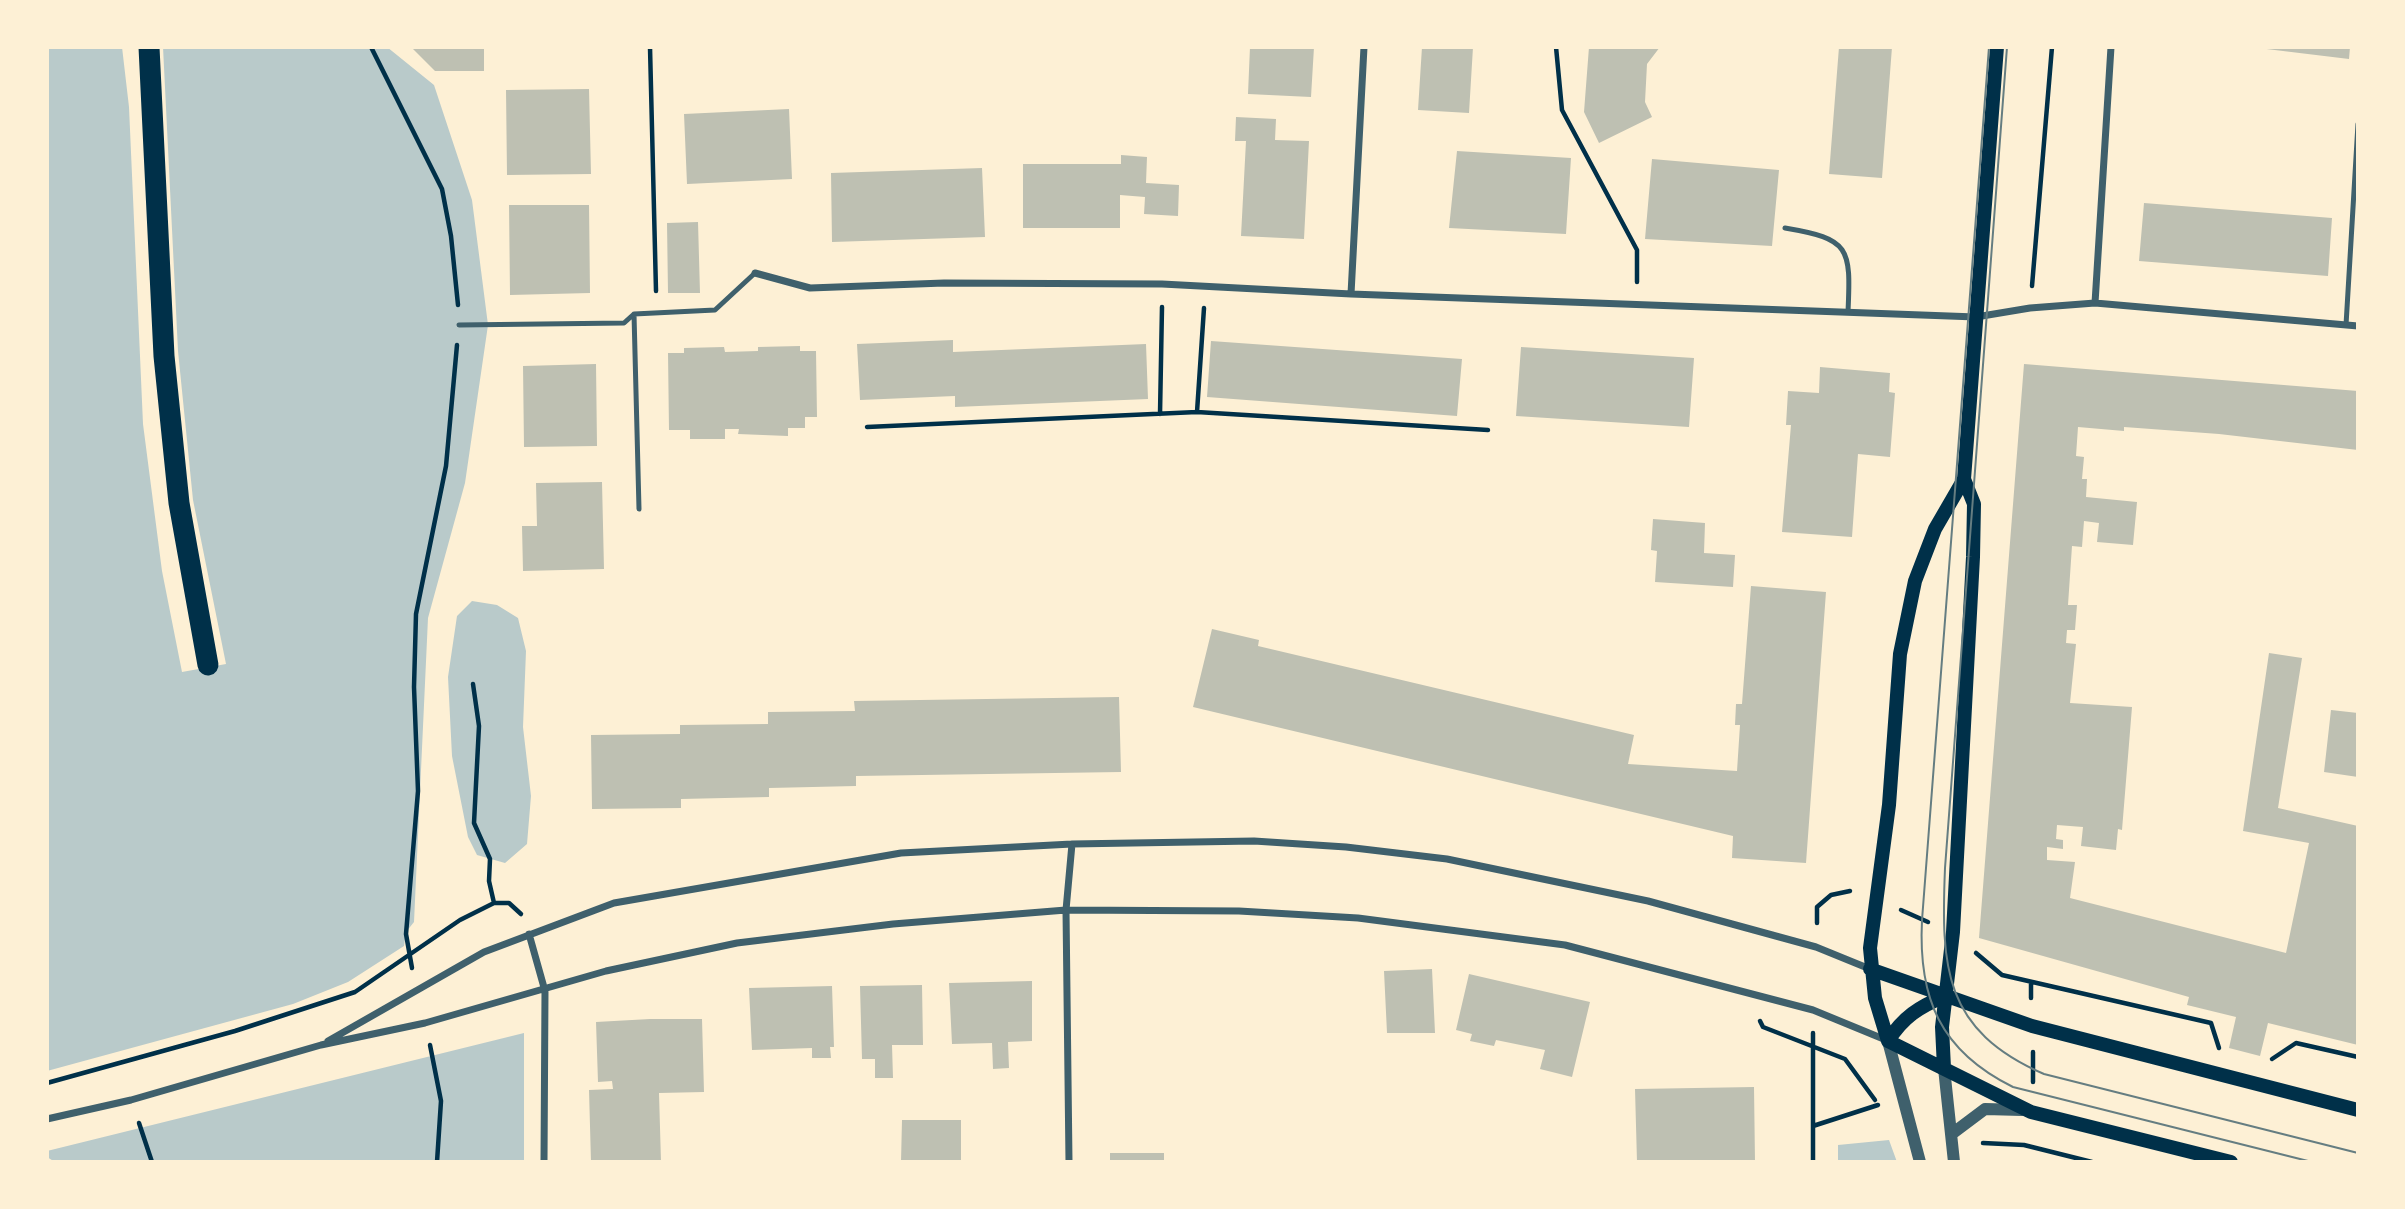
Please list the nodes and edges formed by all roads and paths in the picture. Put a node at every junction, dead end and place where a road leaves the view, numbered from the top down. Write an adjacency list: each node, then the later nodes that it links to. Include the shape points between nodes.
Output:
1 (149, 47): 31 (highway, via 164,356 179,503)
2 (370, 47): 22 (path, via 442,189)
3 (650, 47): 18 (path)
4 (1364, 47): 14 (street)
5 (1556, 47): 16 (path, via 1562,110 1637,250)
6 (1997, 47): 21 (main road)
7 (2052, 47): 17 (path)
8 (2111, 47): 15 (street)
9 (2358, 124): 23 (lane)
10 (1785, 228): 19 (lane, via 1826,235 1842,248 1850,271)
11 (755, 273): 12 (street, via 810,288); 18 (lane, via 715,310)
12 (1162, 284): 13 (street); 26 (path)
13 (1205, 286): 14 (street); 25 (path)
14 (1351, 294): 16 (street)
15 (2095, 303): 17 (street); 23 (street)
16 (1637, 304): 19 (street)
17 (2030, 308): 21 (street)
18 (657, 312): 20 (lane)
19 (1848, 312): 21 (street)
20 (634, 314): 22 (lane, via 624,323); 30 (lane)
21 (1976, 317): 29 (main road)
22 (459, 325): 38 (path, via 446,467 416,614 418,791 406,934)
23 (2346, 325): 24 (street)
24 (2358, 326)
25 (1196, 412): 26 (path); 28 (path)
26 (1160, 414): 27 (path)
27 (867, 427)
28 (1488, 430)
29 (1964, 478): 36 (main road, via 1973,503 1973,556); 39 (main road, via 1935,529 1915,581 1900,654)
30 (639, 509)
31 (208, 665)
32 (473, 684): 34 (path, via 479,726 474,823 490,859)
33 (1072, 845): 35 (street); 37 (street, via 901,853 614,904); 39 (street, via 1254,841 1447,859 1648,901 1816,947)
34 (494, 903): 37 (path, via 509,903 521,913); 38 (path)
35 (1066, 910): 41 (street, via 737,943 606,971); 42 (street, via 1239,911 1442,927 1565,944); 65 (street)
36 (1953, 932): 40 (path, via 2001,975); 43 (main road)
37 (529, 934): 41 (street); 47 (street, via 484,952)
38 (409, 954): 54 (path, via 355,992)
39 (1870, 969): 43 (main road); 46 (main road)
40 (2031, 982): 45 (path); 49 (path, via 2211,1023)
41 (545, 991): 47 (street); 64 (street)
42 (1741, 991): 44 (street); 48 (path, via 1763,1027)
43 (1945, 996): 45 (main road); 46 (main road, via 1900,1021); 52 (main road)
44 (1813, 1010): 46 (street); 48 (path)
45 (2032, 1026): 55 (main road); 56 (path)
46 (1888, 1041): 52 (main road); 67 (street)
47 (321, 1045): 57 (street, via 131,1100)
48 (1813, 1046): 58 (path); 58 (path, via 1845,1059 1878,1105)
49 (2221, 1055)
50 (2358, 1057): 51 (path, via 2296,1043)
51 (2264, 1065)
52 (1944, 1068): 56 (main road); 59 (street)
53 (436, 1070): 63 (path, via 441,1101)
54 (47, 1083)
55 (2358, 1110)
56 (2031, 1112): 59 (street, via 1985,1109); 61 (path); 70 (main road)
57 (47, 1119)
58 (1813, 1126): 66 (path)
59 (1953, 1133): 61 (path, via 1982,1143); 68 (street)
60 (144, 1137): 62 (path)
61 (2024, 1145): 69 (path)
62 (152, 1162)
63 (437, 1162)
64 (544, 1162)
65 (1069, 1162)
66 (1813, 1162)
67 (1920, 1162)
68 (1954, 1162)
69 (2092, 1162)
70 (2231, 1162)

